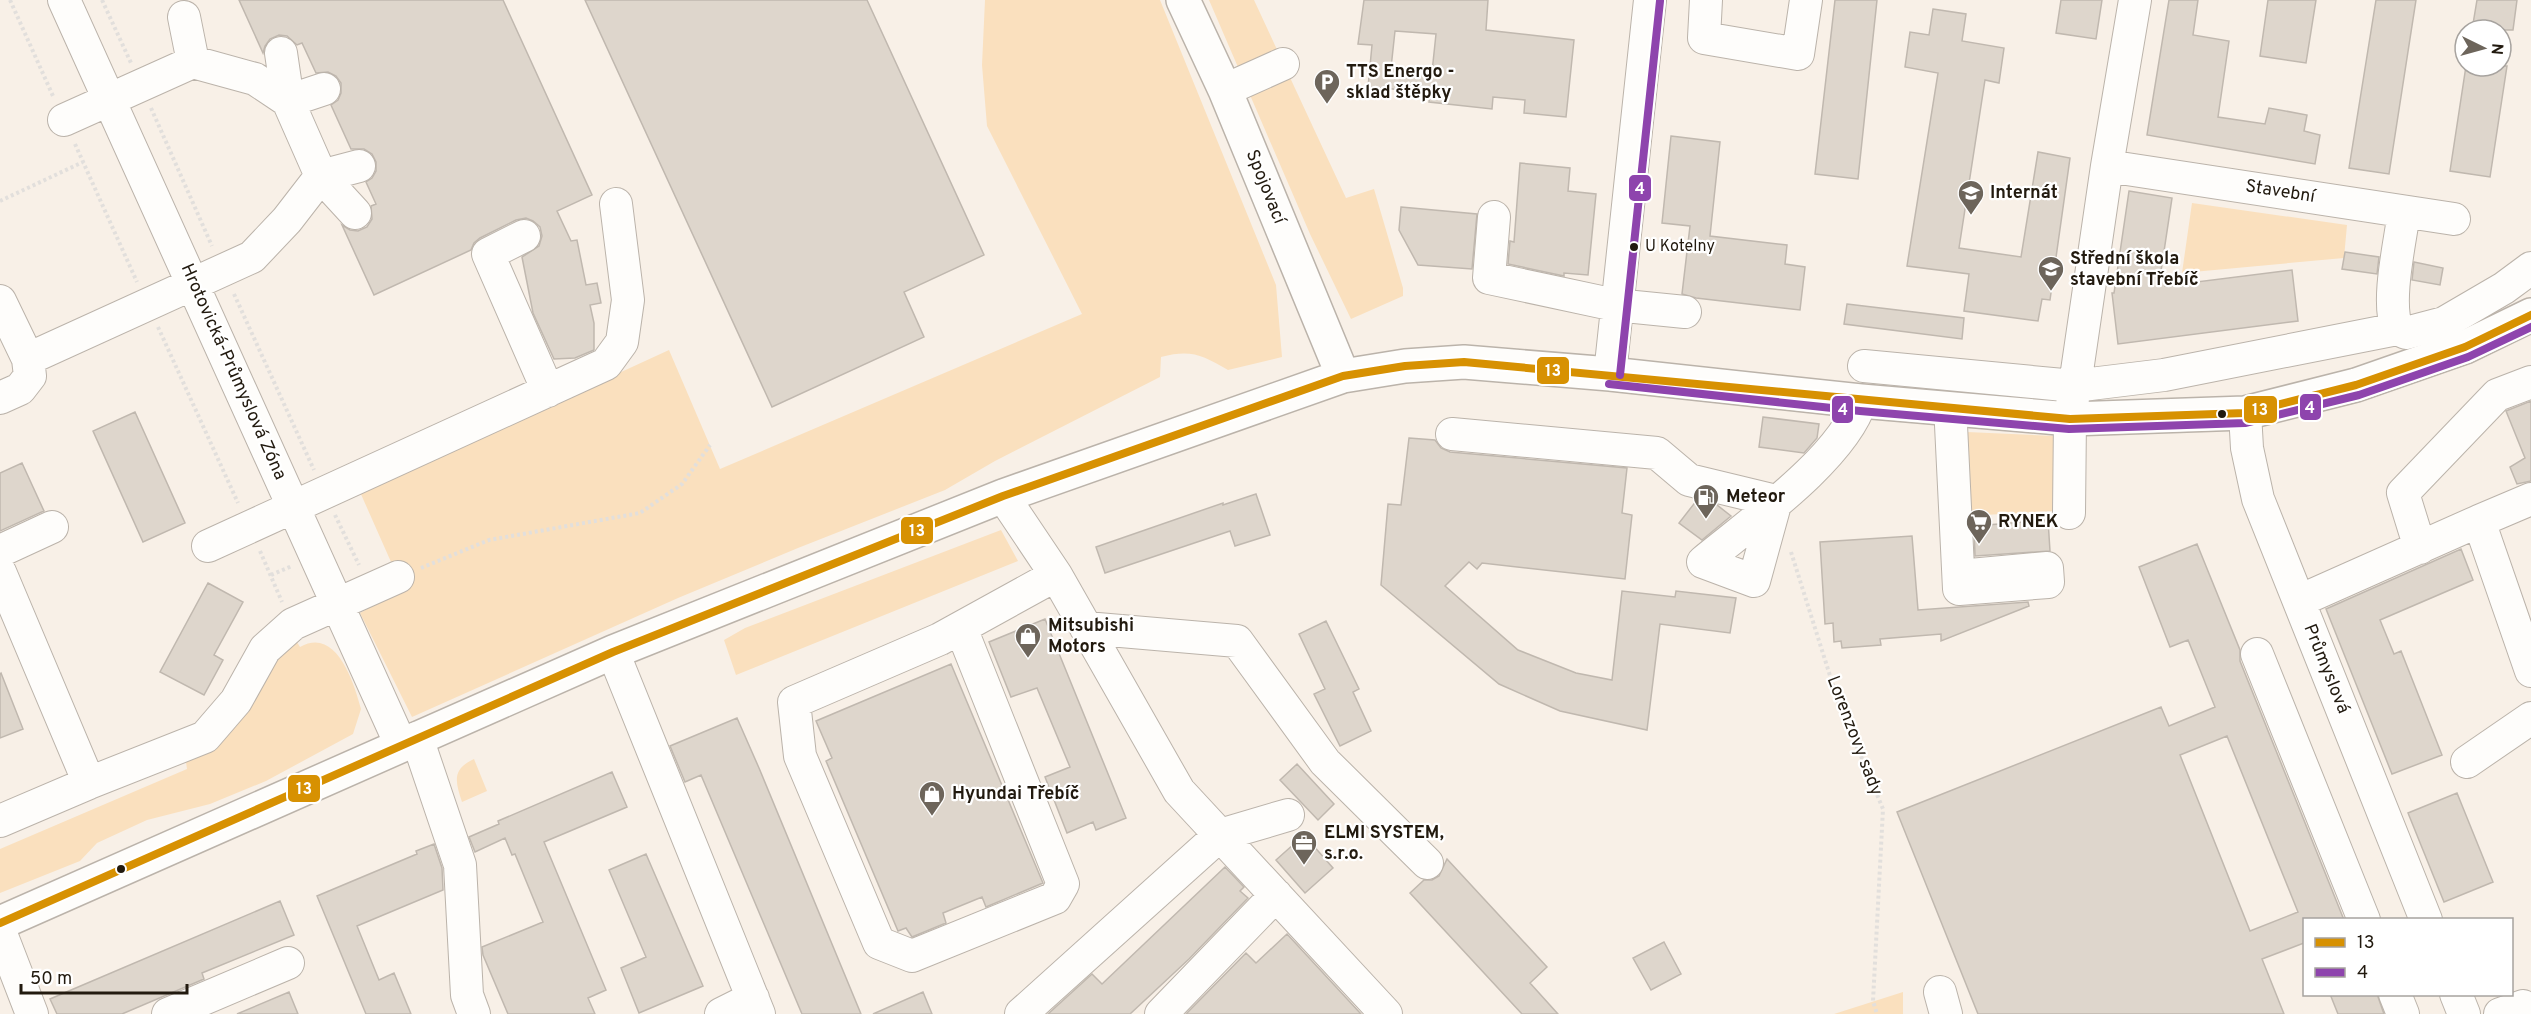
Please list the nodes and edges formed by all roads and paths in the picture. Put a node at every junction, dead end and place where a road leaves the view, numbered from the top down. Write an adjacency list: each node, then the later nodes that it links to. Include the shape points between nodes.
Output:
1 (64, 0): 13 (street, Hrotovická-Průmyslová Zóna)
2 (1183, 0): 12 (main road, Spojovací)
3 (1650, 0): 30 (street)
4 (1706, 0): 5 (street, via 1704,38 1798,54)
5 (1806, 0)
6 (2134, 0): 18 (street)
7 (184, 17): 9 (street)
8 (281, 53): 14 (street)
9 (193, 62): 13 (street); 14 (street, via 255,79)
10 (1283, 64): 12 (street)
11 (324, 89): 14 (street)
12 (1225, 90): 37 (main road, Spojovací)
13 (110, 100): 15 (street); 28 (street, Hrotovická-Průmyslová Zóna)
14 (288, 101): 19 (street)
15 (64, 120)
16 (83, 162): 20 (path)
17 (359, 166): 19 (street)
18 (2107, 166): 22 (street, Stavební); 39 (street)
19 (321, 176): 23 (street); 28 (street, via 252,256)
20 (0, 201)
21 (616, 204): 40 (street, via 628,300 622,342 606,364)
22 (2404, 212): 25 (street, Stavební); 32 (street)
23 (355, 213)
24 (1494, 216): 30 (street, via 1489,278)
25 (2454, 219)
26 (524, 236): 40 (street, via 488,254)
27 (2531, 268): 32 (street, via 2444,323 2406,333)
28 (193, 284): 34 (street); 51 (street, Hrotovická-Průmyslová Zóna)
29 (0, 301): 34 (street)
30 (1616, 305): 31 (street); 36 (street)
31 (1685, 312)
32 (2395, 315): 39 (street, via 2164,375)
33 (2531, 315): 44 (main road, via 2465,347 2356,385)
34 (28, 359): 41 (street, via 30,376 20,389)
35 (1864, 366): 39 (street)
36 (1610, 374): 37 (main road, via 1464,362); 42 (main road)
37 (1343, 376): 48 (main road)
38 (2531, 382): 57 (street, via 2498,395 2403,492)
39 (2074, 386): 45 (street)
40 (548, 391): 51 (street, via 516,400 399,453)
41 (0, 398)
42 (1861, 401): 43 (main road); 50 (street, via 1856,417 1832,452)
43 (1950, 409): 45 (main road); 59 (street, via 1959,589 2048,582)
44 (2245, 413): 45 (main road); 63 (street, Průmyslová, via 2247,448 2258,500)
45 (2070, 419): 52 (street)
46 (1452, 434): 50 (street, via 1657,453 1689,480)
47 (710, 445): 62 (path, via 682,484 640,513 489,540)
48 (1004, 496): 61 (street); 67 (main road)
49 (2531, 499): 53 (street)
50 (1776, 501): 50 (street, via 1703,562 1754,581)
51 (294, 508): 55 (street); 64 (street, Hrotovická-Průmyslová Zóna)
52 (2069, 513)
53 (2479, 521): 57 (street); 69 (street)
54 (52, 527): 58 (street)
55 (208, 546)
56 (1789, 546): 94 (path, Lorenzovy sady, via 1838,701 1883,809 1873,1001)
57 (2420, 548): 63 (street)
58 (0, 551)
59 (2047, 568)
60 (0, 572): 73 (street)
61 (1056, 575): 65 (street); 66 (street)
62 (398, 577): 64 (street)
63 (2299, 601): 80 (street, Průmyslová)
64 (337, 604): 71 (street, Hrotovická-Průmyslová Zóna); 73 (street, via 293,624 265,649 236,701 205,737)
65 (960, 628): 65 (street, via 794,702 800,756 879,944 912,956 1055,898 1063,884)
66 (1086, 628): 76 (street, via 1179,791); 77 (street, via 1237,641 1325,762)
67 (613, 652): 71 (main road); 86 (street)
68 (2257, 654): 79 (street)
69 (2531, 671)
70 (2531, 718): 72 (street)
71 (409, 741): 81 (main road); 89 (street, Hrotovická-Průmyslová Zóna, via 460,865 467,995)
72 (2467, 762)
73 (89, 783): 75 (street)
74 (1288, 815): 76 (street)
75 (0, 821)
76 (1220, 835): 78 (street); 91 (street)
77 (1427, 863)
78 (1276, 895): 92 (street); 93 (street)
79 (2363, 918)
80 (2425, 918)
81 (0, 923)
82 (0, 931): 87 (street)
83 (288, 963): 88 (street)
84 (2396, 996): 95 (street)
85 (2457, 996): 96 (street)
86 (756, 1006): 90 (street)
87 (32, 1014)
88 (168, 1014)
89 (474, 1014)
90 (721, 1014)
91 (1021, 1014)
92 (1161, 1014)
93 (1386, 1014)
94 (1876, 1014)
95 (2403, 1014)
96 (2464, 1014)

